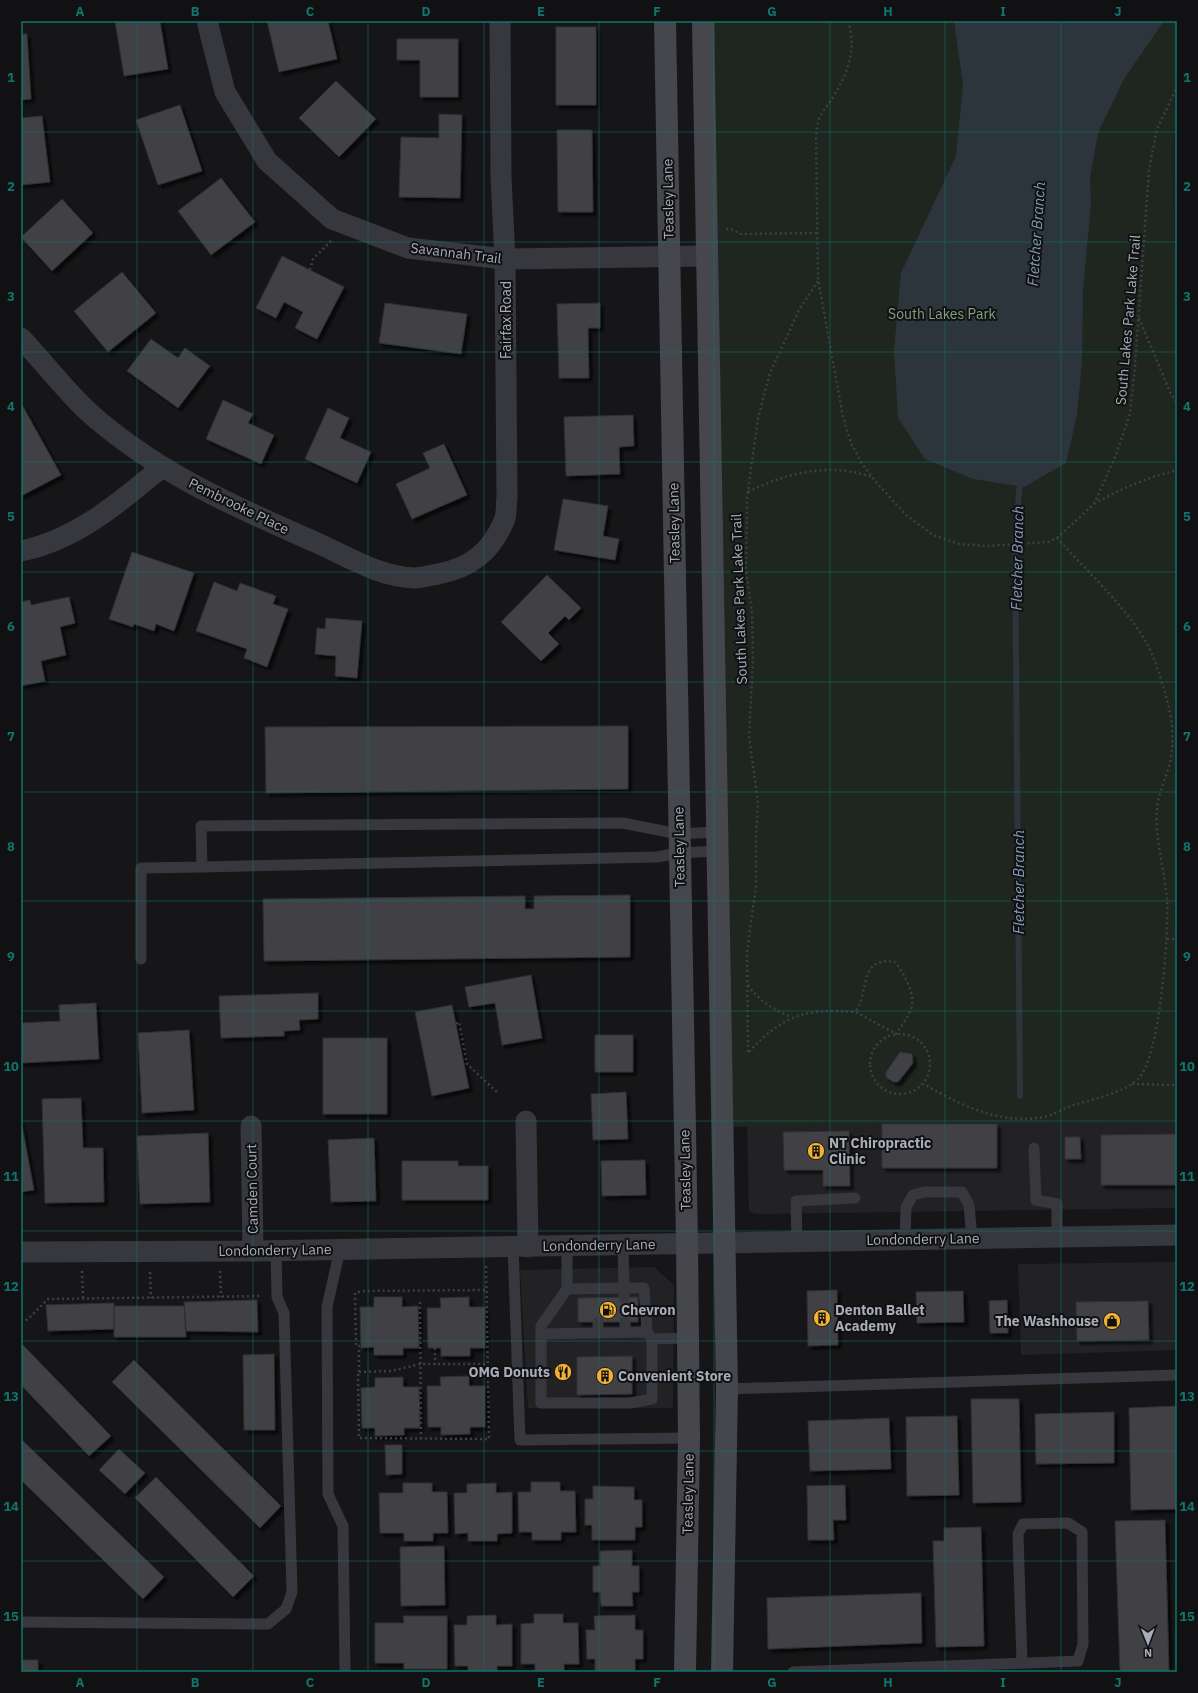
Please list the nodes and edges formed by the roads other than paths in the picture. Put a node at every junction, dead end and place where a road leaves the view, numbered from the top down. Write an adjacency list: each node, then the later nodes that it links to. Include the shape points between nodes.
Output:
1 (207, 21): 7 (street, Savannah Trail, via 225,92 267,161 332,219 408,248)
2 (500, 21): 7 (street, Fairfax Road, via 501,177)
3 (665, 21): 5 (main road, Teasley Lane)
4 (703, 21): 6 (main road)
5 (670, 256): 6 (street, Savannah Trail); 7 (street, Savannah Trail); 13 (main road, Teasley Lane)
6 (706, 256): 12 (main road)
7 (505, 259): 10 (street, Fairfax Road, via 507,497 504,520)
8 (21, 338): 9 (street, Pembrooke Place, via 100,422)
9 (162, 467): 10 (street, Pembrooke Place, via 218,499 347,556 369,569 391,575 416,578 455,571 480,557); 11 (street, via 118,504 68,535)
10 (491, 543)
11 (21, 551)
12 (717, 842): 13 (lane); 13 (lane); 25 (main road)
13 (678, 843): 14 (lane, via 657,857); 14 (lane, via 623,823 201,826); 26 (main road, Teasley Lane)
14 (202, 867): 15 (lane, via 141,868)
15 (141, 959)
16 (526, 1121): 28 (street)
17 (251, 1126): 31 (street, Camden Court)
18 (1034, 1148): 21 (lane, via 1036,1200 1057,1204)
19 (855, 1198): 24 (lane, via 796,1201)
20 (1177, 1235): 21 (street, Londonderry Lane)
21 (1058, 1237): 22 (street, Londonderry Lane)
22 (972, 1238): 23 (street, Londonderry Lane); 23 (lane, via 969,1205 962,1192 924,1192 913,1195 906,1206)
23 (905, 1239): 24 (street, Londonderry Lane)
24 (798, 1241): 25 (street, Londonderry Lane)
25 (724, 1242): 26 (street, Londonderry Lane); 40 (main road)
26 (687, 1243): 27 (street, Londonderry Lane); 38 (main road, Teasley Lane)
27 (623, 1244): 29 (street, Londonderry Lane); 35 (lane)
28 (521, 1246): 29 (street, Londonderry Lane); 30 (street, Londonderry Lane); 41 (lane, via 520,1440)
29 (567, 1246): 34 (lane)
30 (340, 1249): 32 (street, Londonderry Lane); 44 (lane, via 327,1306 328,1494 343,1526)
31 (253, 1251): 32 (street, Londonderry Lane); 33 (street, Londonderry Lane)
32 (276, 1251): 42 (lane, via 277,1298 284,1313 292,1568 292,1592 286,1609 268,1624)
33 (21, 1252)
34 (568, 1289): 35 (lane); 36 (lane, via 541,1326)
35 (624, 1293): 37 (lane, via 644,1288)
36 (541, 1334): 37 (lane, via 625,1327); 37 (lane, via 541,1403 630,1403 652,1399)
37 (649, 1336): 38 (lane)
38 (687, 1338): 41 (main road, Teasley Lane)
39 (1177, 1375): 40 (lane)
40 (727, 1389): 46 (main road)
41 (689, 1438): 45 (main road, Teasley Lane)
42 (21, 1622)
43 (1022, 1663): 43 (lane, via 1078,1660 1084,1644 1082,1532 1068,1523 1023,1524 1018,1534); 47 (lane)
44 (345, 1672)
45 (684, 1672)
46 (722, 1672)
47 (793, 1672)

